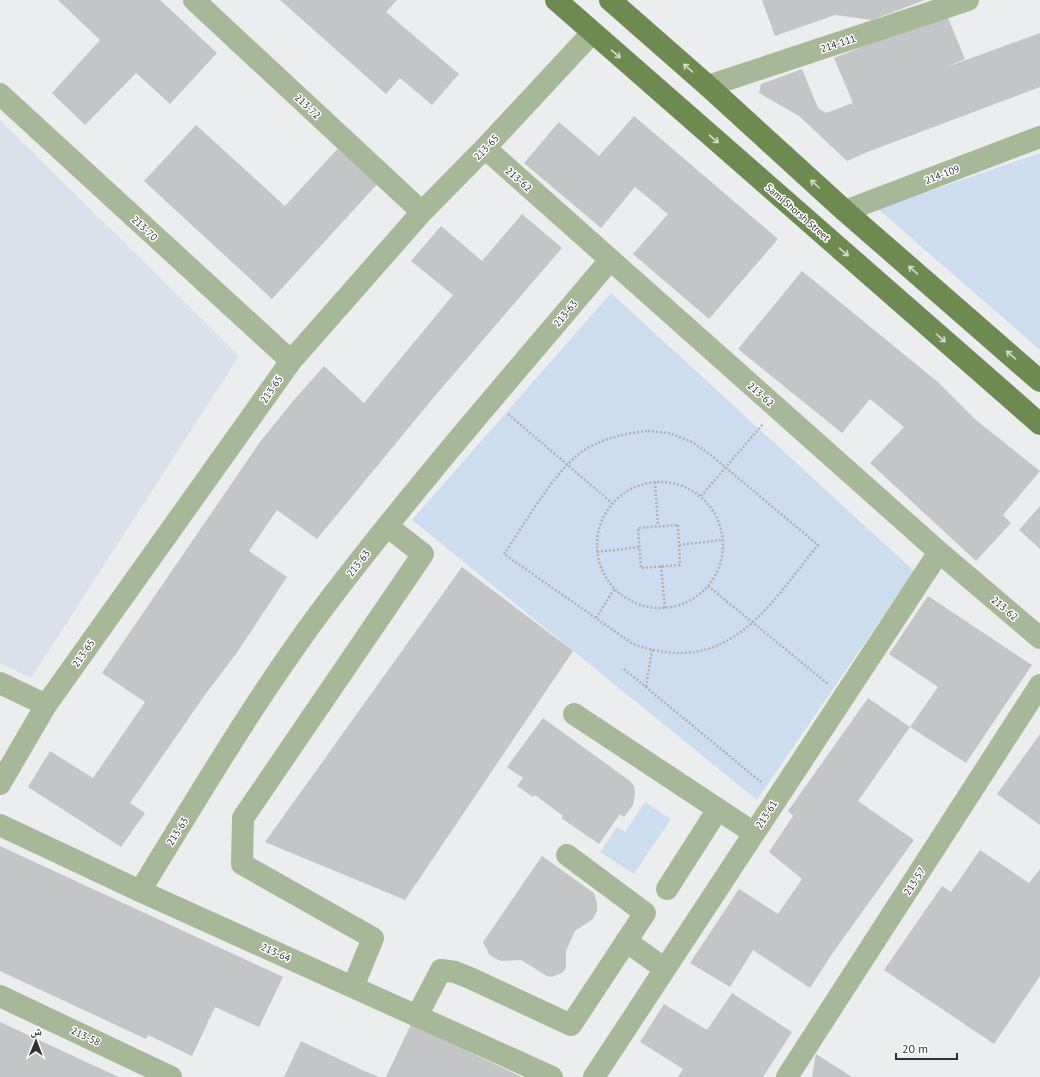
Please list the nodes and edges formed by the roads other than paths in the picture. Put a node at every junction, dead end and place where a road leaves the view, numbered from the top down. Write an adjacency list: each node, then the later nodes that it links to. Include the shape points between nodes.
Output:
1 (194, 0): 11 (street, 213-72)
2 (556, 0): 5 (main road, Sami Shorsh Street)
3 (610, 0): 6 (main road, one-way to 3)
4 (968, 0): 6 (street, 214-111)
5 (592, 32): 9 (street, 213-65); 15 (main road, Sami Shorsh Street, one-way to 15)
6 (708, 86): 10 (main road, one-way to 6)
7 (0, 94): 13 (street, 213-70)
8 (1040, 137): 10 (street, 214-109)
9 (485, 148): 11 (street, 213-65); 12 (street, 213-62)
10 (845, 210): 14 (main road, one-way to 10)
11 (422, 212): 13 (street, 213-65)
12 (610, 260): 16 (street, 213-63); 17 (street, 213-62)
13 (291, 361): 21 (street, 213-65)
14 (1040, 381)
15 (1040, 424)
16 (387, 526): 29 (street, 213-63, via 329,600 258,702); 32 (street, via 423,554 243,818 242,864 373,938)
17 (939, 552): 18 (street, 213-62); 26 (street, 213-61)
18 (1040, 638)
19 (0, 683): 21 (street)
20 (1040, 685): 38 (street, 213-57)
21 (46, 705): 23 (street, 213-65)
22 (574, 714): 24 (street)
23 (0, 784)
24 (718, 808): 26 (street); 28 (street)
25 (0, 825): 29 (street, 213-64)
26 (754, 833): 31 (street, 213-61)
27 (567, 855): 30 (street, via 645,913)
28 (667, 889)
29 (140, 891): 32 (street, 213-64)
30 (626, 941): 31 (street); 34 (street, via 571,1025 470,978 441,970)
31 (665, 969): 37 (street, 213-61)
32 (353, 987): 34 (street, 213-64)
33 (0, 996): 35 (street, 213-58)
34 (418, 1016): 36 (street, 213-64)
35 (171, 1077)
36 (552, 1077)
37 (594, 1077)
38 (787, 1077)

